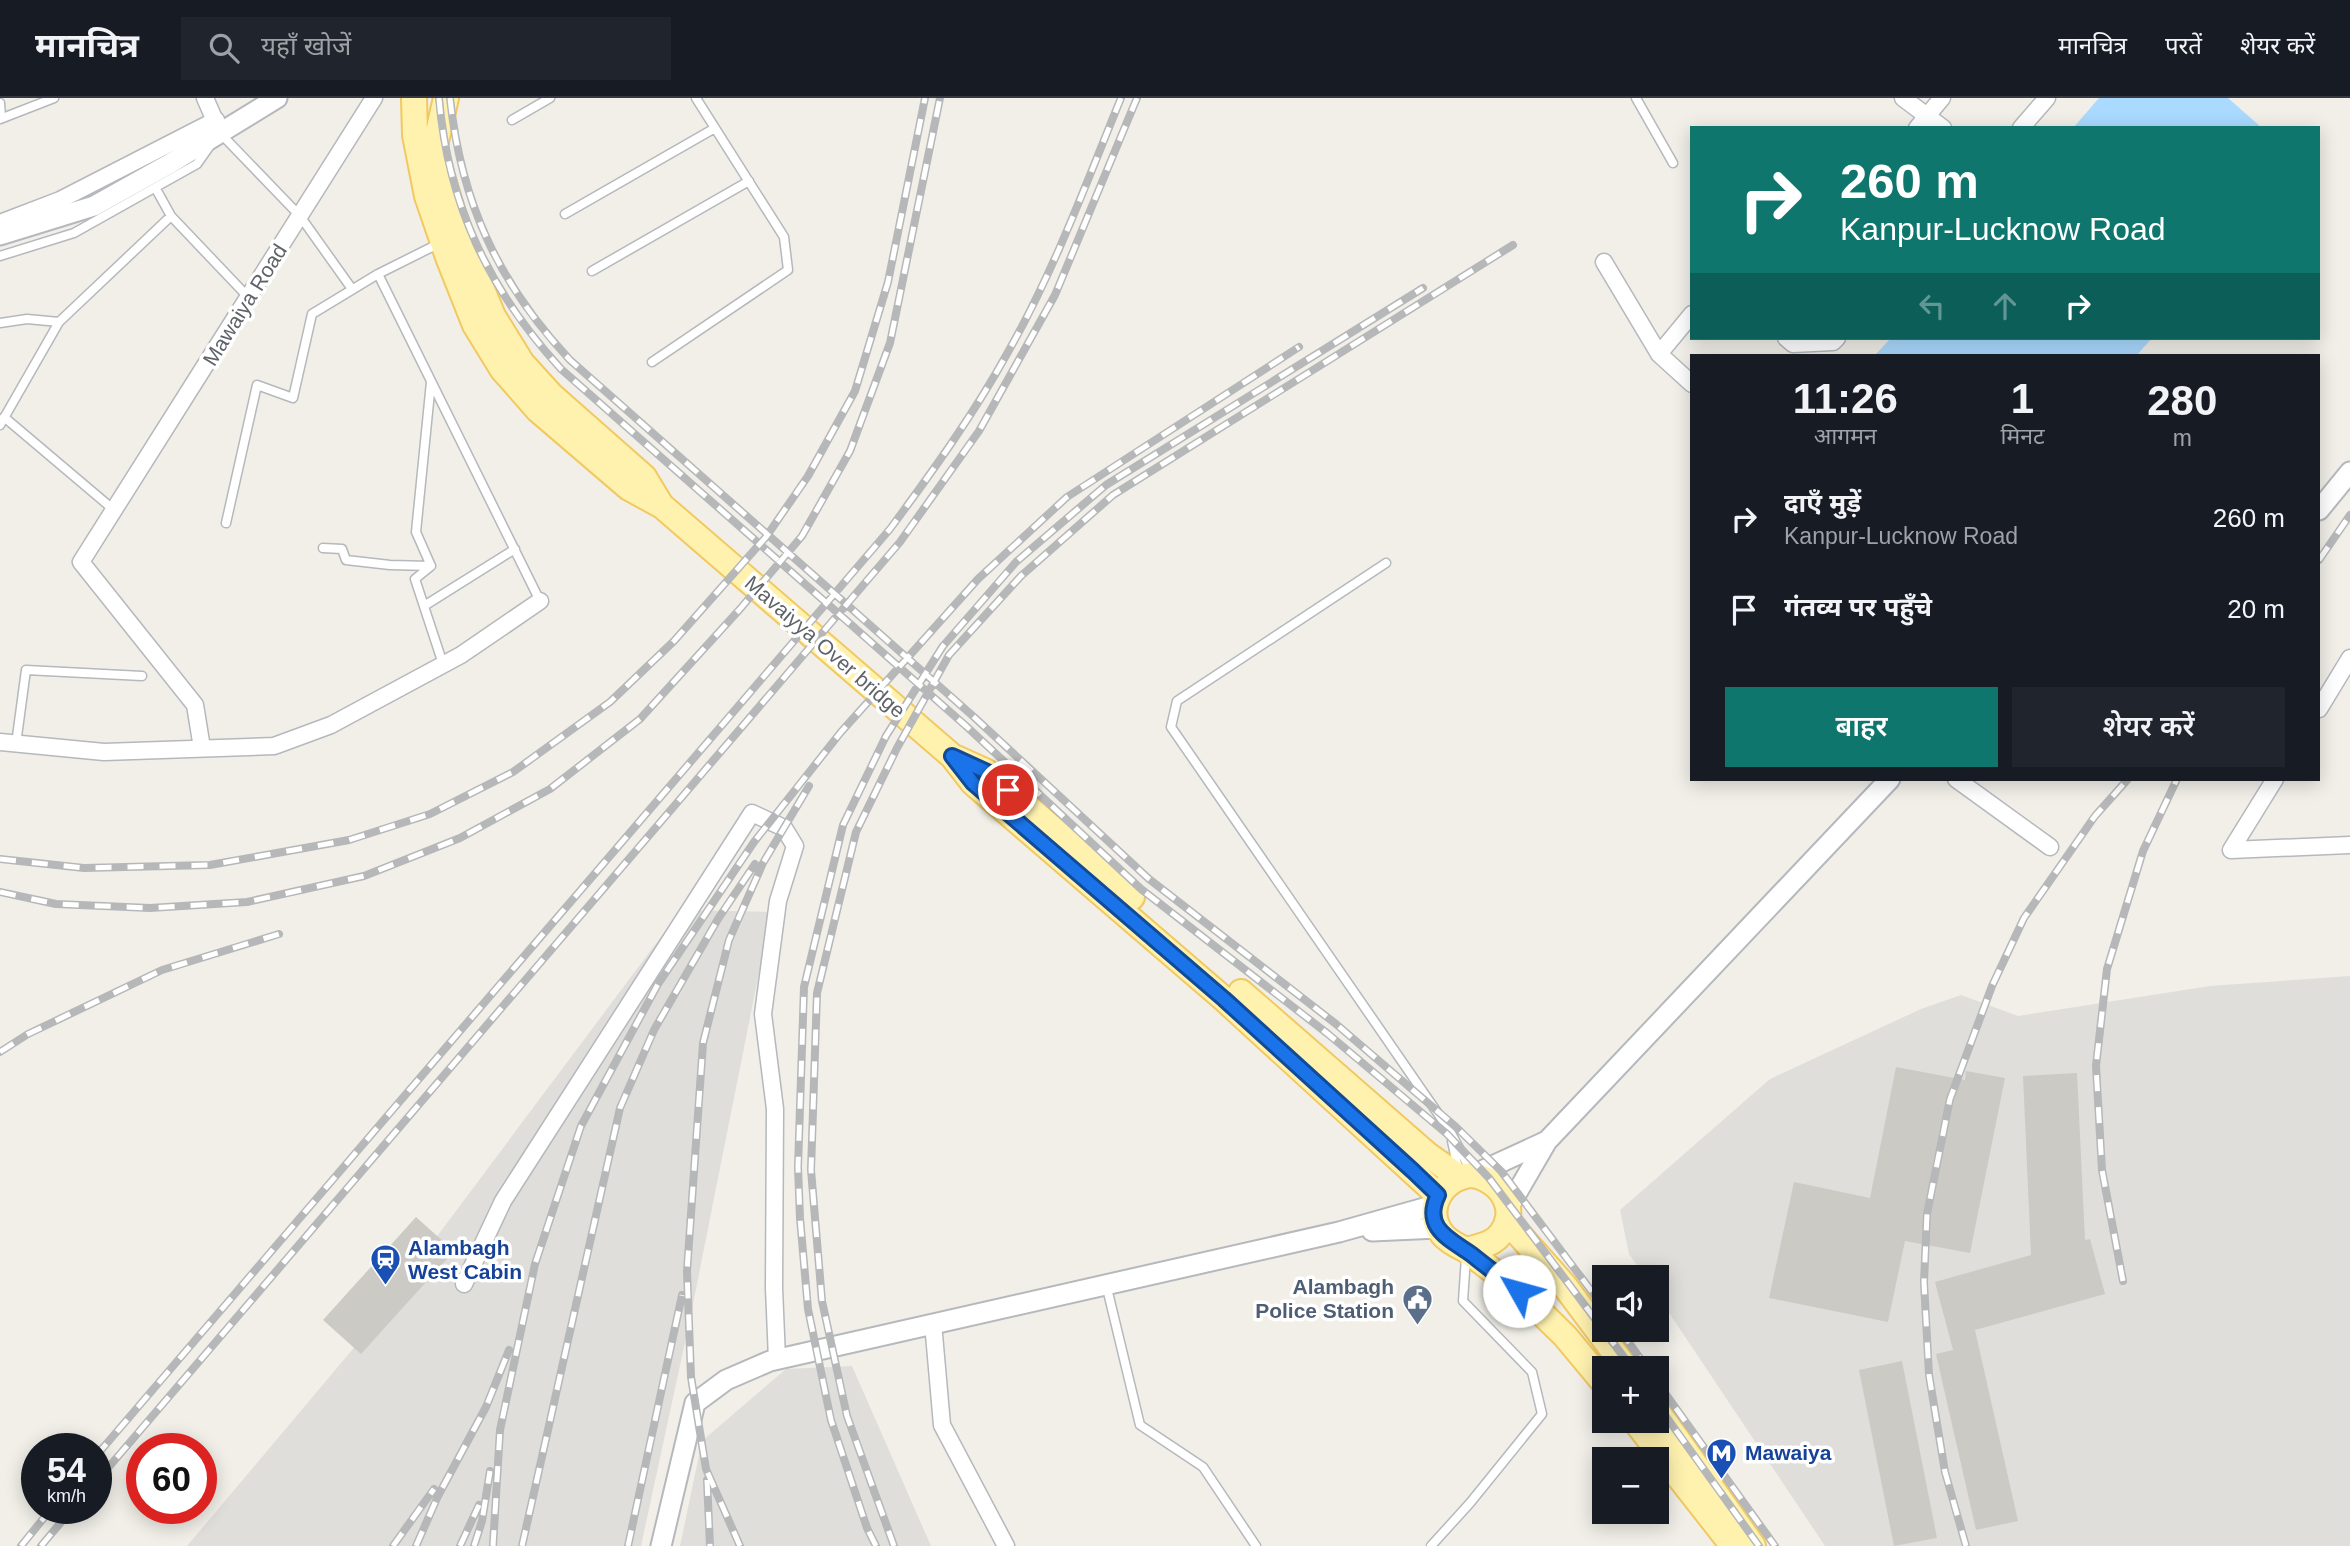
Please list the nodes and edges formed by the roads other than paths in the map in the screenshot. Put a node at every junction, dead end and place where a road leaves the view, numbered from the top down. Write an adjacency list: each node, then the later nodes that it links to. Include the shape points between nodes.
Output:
1 (54, 98): 15 (lane)
2 (205, 98): 17 (street)
3 (277, 98): 17 (street)
4 (374, 98): 27 (street, Mawaiya Road)
5 (414, 98): 30 (main road, via 415,135 427,196)
6 (446, 98): 48 (main road, via 434,149 459,233 493,316 522,363 551,395 644,477)
7 (550, 98): 16 (lane)
8 (696, 98): 21 (lane)
9 (1636, 98): 22 (lane)
10 (1903, 98): 14 (street)
11 (1942, 98): 14 (street)
12 (2047, 98): 20 (street)
13 (0, 103): 15 (lane)
14 (1928, 114): 18 (street); 19 (street)
15 (1, 119)
16 (512, 120)
17 (217, 126): 24 (lane, via 197,164); 27 (lane); 28 (street); 29 (street, via 171,163 94,206)
18 (1919, 126)
19 (1941, 126)
20 (2023, 126)
21 (715, 128): 23 (lane); 25 (lane)
22 (1673, 163)
23 (748, 181): 33 (lane); 43 (lane, via 784,237 788,270)
24 (156, 189): 26 (lane); 31 (lane, via 74,233)
25 (565, 214)
26 (171, 216): 36 (lane); 38 (lane)
27 (300, 216): 35 (lane); 36 (street, Mawaiya Road)
28 (0, 223)
29 (0, 235)
30 (443, 242): 34 (lane); 48 (main road, via 475,325 502,369 538,410 619,480)
31 (0, 256)
32 (1604, 262): 42 (street)
33 (592, 271)
34 (377, 274): 35 (lane); 44 (lane)
35 (352, 289): 51 (lane, via 312,314 293,398 257,385)
36 (249, 298): 50 (street, Mawaiya Road)
37 (1690, 316): 42 (street)
38 (59, 322): 39 (lane); 46 (lane)
39 (0, 323)
40 (1788, 340): 41 (street, via 1793,344)
41 (1835, 340)
42 (1658, 354): 45 (street)
43 (652, 362)
44 (431, 382): 53 (lane); 55 (lane, via 416,531)
45 (1690, 382)
46 (2, 421): 50 (lane)
47 (2350, 472): 49 (street)
48 (662, 506): 64 (main road, Mavaiyya Over bridge)
49 (2320, 509)
50 (114, 510): 63 (street, Mawaiya Road, via 81,562 195,705)
51 (226, 523)
52 (323, 548): 55 (lane, via 342,549 346,560)
53 (515, 549): 56 (lane); 57 (lane)
54 (1387, 564): 70 (lane, via 1177,701 1171,727)
55 (431, 566): 57 (lane, via 415,579)
56 (540, 600): 59 (street)
57 (424, 606): 59 (lane)
58 (2350, 658): 61 (street)
59 (443, 664): 63 (street, via 331,725 274,746)
60 (142, 676): 62 (lane, via 26,670)
61 (2320, 707)
62 (8, 743): 63 (street, via 104,752)
63 (202, 748)
64 (952, 756): 72 (main road, via 987,772 1428,1154); 73 (main road, via 973,783 1224,999)
65 (1888, 781): 71 (street)
66 (1959, 781): 69 (street)
67 (2274, 781): 68 (street, via 2231,850)
68 (2350, 845)
69 (2050, 847)
70 (1450, 1131): 72 (lane); 72 (lane)
71 (1547, 1141): 72 (street); 74 (street)
72 (1466, 1176): 73 (main road, via 1444,1187); 74 (main road, via 1484,1177 1500,1189)
73 (1437, 1209): 75 (main road, via 1449,1241); 76 (street)
74 (1507, 1215): 75 (main road, via 1498,1236); 79 (main road)
75 (1466, 1251): 81 (main road, via 1519,1291); 87 (lane, via 1463,1301 1532,1372 1542,1414)
76 (1105, 1283): 78 (street); 86 (lane, via 1140,1425 1203,1467)
77 (464, 1284): 80 (street, via 503,1201 752,813 784,828 795,846 778,901 763,1014 775,1109)
78 (933, 1323): 80 (street); 85 (street, via 942,1425)
79 (1617, 1356)
80 (776, 1359): 84 (street, via 726,1380 695,1403)
81 (1592, 1369)
82 (1669, 1428): 89 (main road)
83 (1644, 1433): 88 (main road)
84 (661, 1546)
85 (1006, 1546)
86 (1255, 1546)
87 (1431, 1546)
88 (1733, 1546)
89 (1754, 1546)

